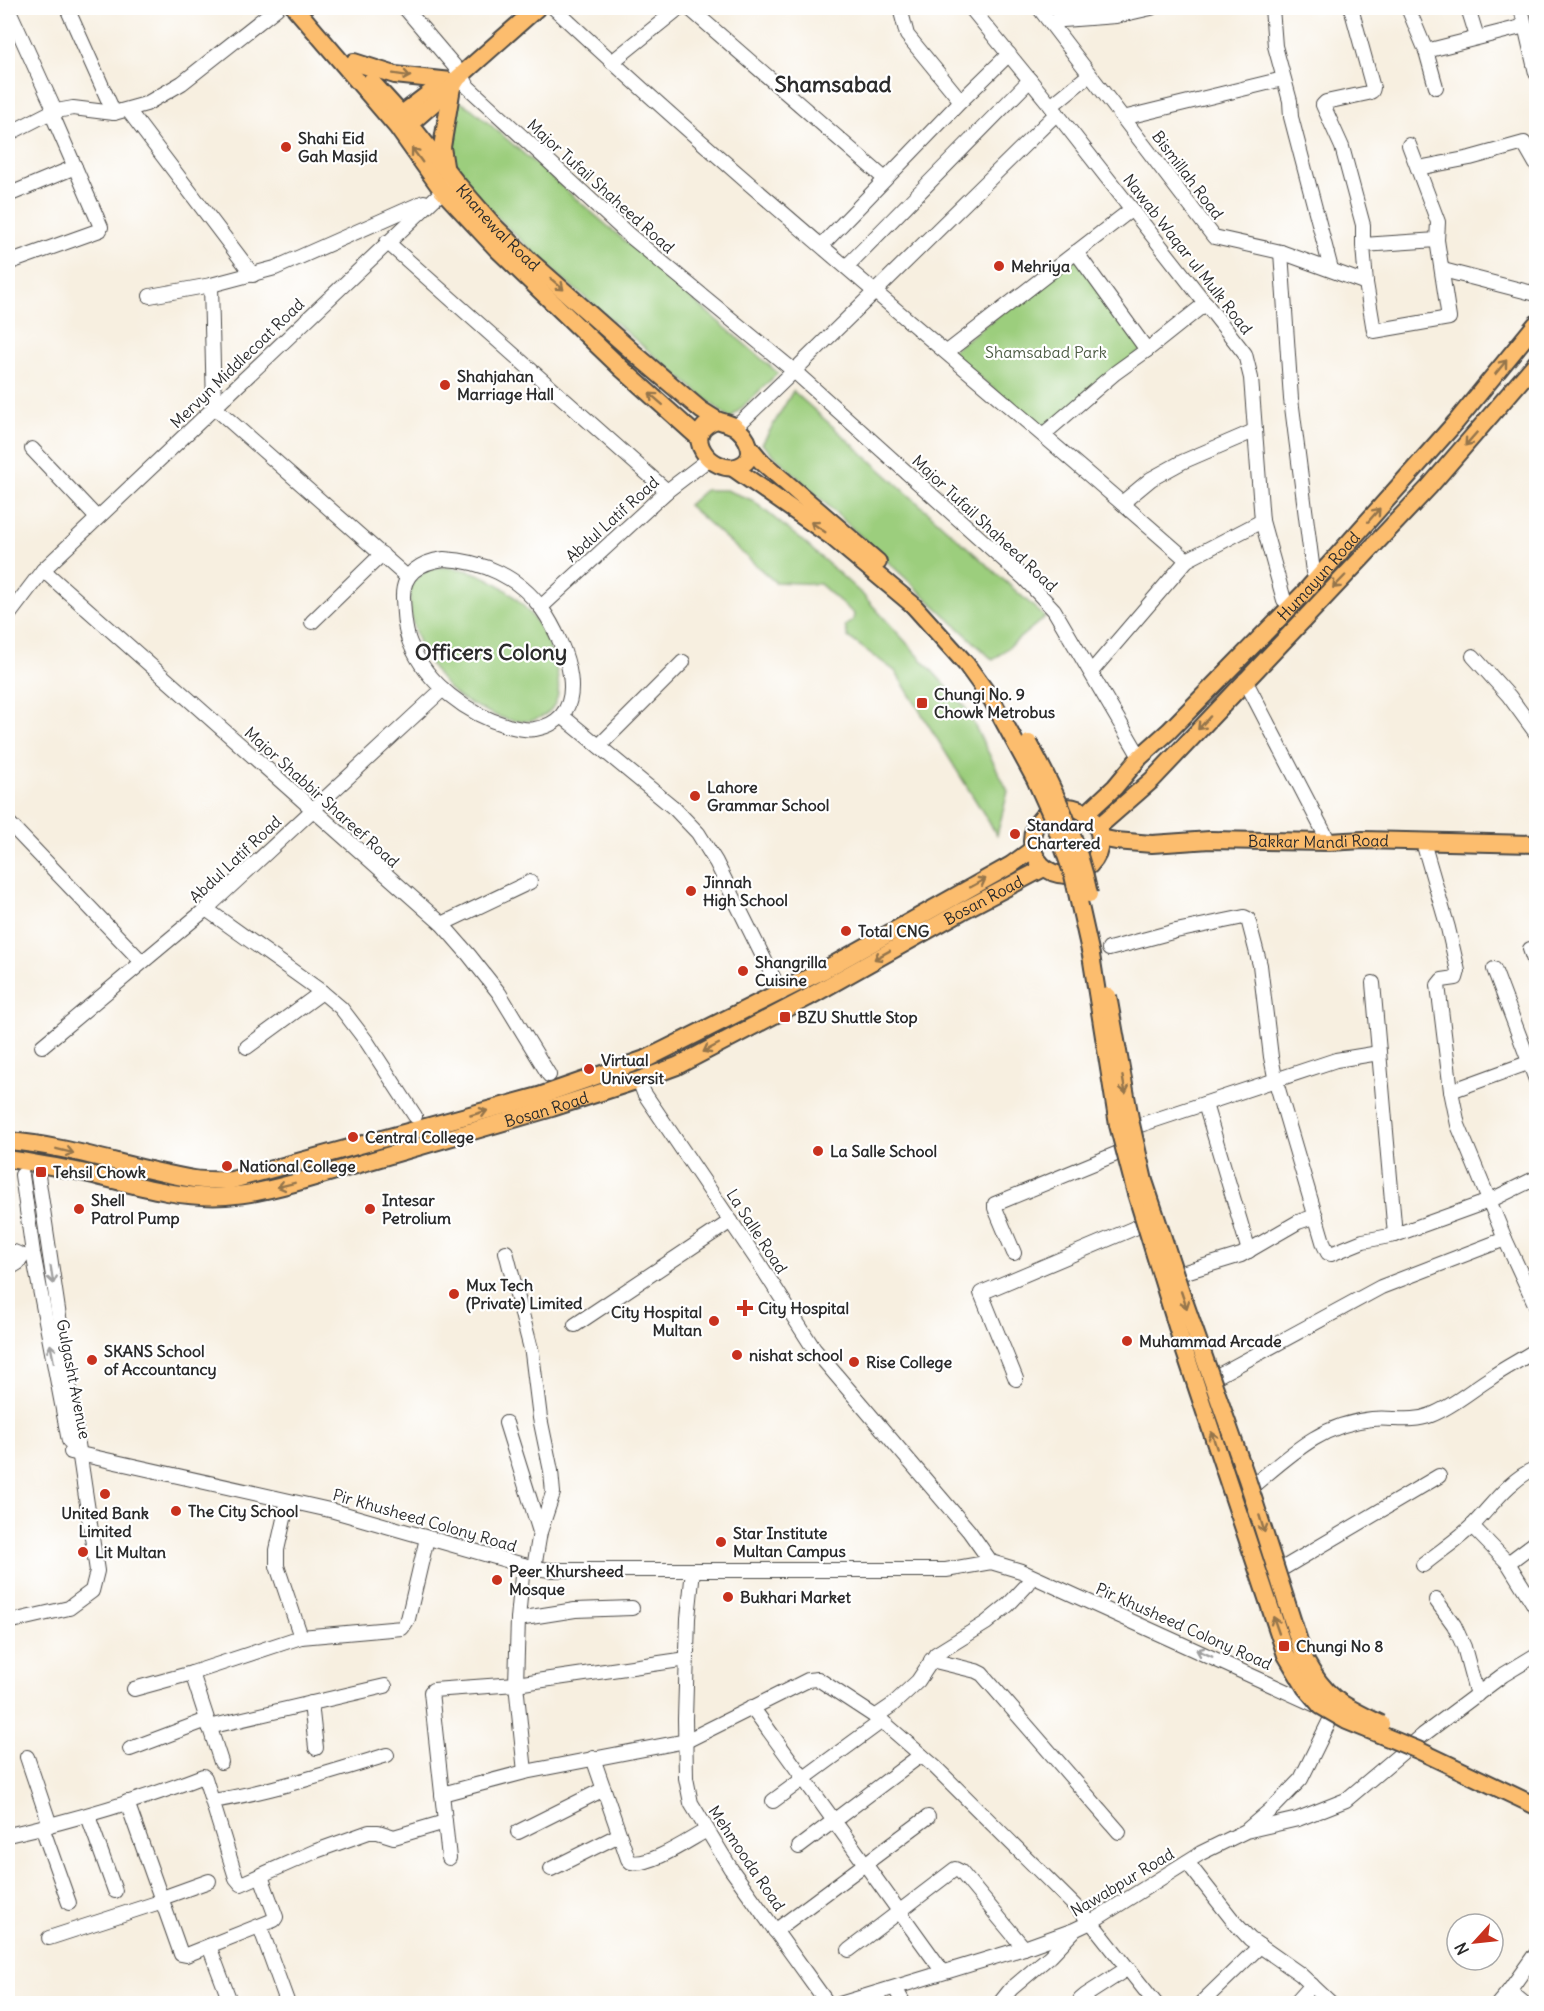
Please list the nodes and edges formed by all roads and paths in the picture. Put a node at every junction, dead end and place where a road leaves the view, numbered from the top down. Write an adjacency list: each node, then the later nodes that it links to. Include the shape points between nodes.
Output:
1 (8, 8): 35 (street)
2 (67, 8): 36 (street)
3 (277, 8): 36 (street, via 176,87 146,104)
4 (295, 8): 38 (main road)
5 (307, 8): 25 (main road, Khanewal Road)
6 (405, 8): 30 (street, Major Tufail Shaheed Road)
7 (537, 8): 30 (main road)
8 (554, 8): 26 (street)
9 (679, 8): 26 (street)
10 (689, 8): 44 (street)
11 (900, 8): 33 (street, via 907,34)
12 (971, 8): 24 (street, Nawab Waqar ul Mulk Road)
13 (1039, 8): 20 (street, Bismillah Road)
14 (1151, 8): 20 (street, via 1116,16)
15 (1272, 8): 29 (street)
16 (1351, 8): 51 (street, via 1373,88 1368,93 1323,105 1341,147 1363,225)
17 (1408, 8): 23 (street)
18 (1468, 8): 22 (street)
19 (1521, 8): 21 (street)
20 (1050, 21): 28 (street, Bismillah Road)
21 (1526, 26): 22 (street); 27 (street)
22 (1477, 37): 23 (street)
23 (1426, 51): 32 (street)
24 (1009, 54): 31 (street, Nawab Waqar ul Mulk Road); 33 (street)
25 (354, 62): 30 (main road, one-way to 30, via 395,75); 38 (main road, Khanewal Road)
26 (612, 62): 50 (street)
27 (1536, 73)
28 (1089, 75): 34 (street); 37 (street, Bismillah Road)
29 (1283, 79): 37 (street); 56 (street)
30 (456, 80): 38 (main road); 45 (main road, via 442,147); 71 (street, Major Tufail Shaheed Road, via 630,236)
31 (1030, 80): 34 (street, Nawab Waqar ul Mulk Road); 55 (street)
32 (1436, 87)
33 (961, 101): 44 (street)
34 (1054, 110): 47 (street, Nawab Waqar ul Mulk Road); 61 (street)
35 (53, 112): 36 (street, via 73,108); 39 (street); 42 (street)
36 (121, 112): 58 (street)
37 (1123, 118): 53 (street, Bismillah Road, via 1214,237)
38 (401, 123): 45 (main road, Khanewal Road)
39 (8, 134)
40 (1409, 145): 43 (street)
41 (1536, 164): 43 (street, via 1524,143)
42 (75, 167): 46 (street); 54 (street, via 100,230)
43 (1418, 168): 48 (street, via 1438,222)
44 (885, 179): 50 (street)
45 (444, 184): 49 (street, Mervyn Middlecoat Road); 58 (street, via 275,268); 67 (main road, Khanewal Road, one-way to 67); 70 (main road, via 497,249)
46 (8, 195)
47 (1132, 209): 52 (street); 64 (street, Nawab Waqar ul Mulk Road)
48 (1437, 240): 51 (street); 57 (street)
49 (387, 242): 72 (street, Mervyn Middlecoat Road); 82 (street)
50 (822, 245): 55 (street)
51 (1363, 245): 59 (street)
52 (1076, 252): 66 (street); 68 (street)
53 (1281, 252): 56 (street, Bismillah Road); 90 (street, via 1291,399)
54 (8, 263)
55 (847, 266): 61 (street)
56 (1331, 269): 59 (street, Bismillah Road)
57 (1443, 270): 59 (street, via 1449,318 1374,331); 62 (street)
58 (253, 275): 60 (street)
59 (1366, 282)
60 (211, 285): 63 (street); 72 (street)
61 (876, 292): 68 (street); 71 (street)
62 (1536, 294)
63 (150, 296)
64 (1206, 303): 66 (street); 75 (street, Nawab Waqar ul Mulk Road, via 1245,354 1251,378)
65 (1536, 324): 86 (main road, Humayun Road, one-way to 65)
66 (1147, 350): 76 (street)
67 (634, 352): 70 (main road); 73 (main road, Khanewal Road)
68 (947, 352): 76 (street)
69 (1536, 363): 100 (main road, Humayun Road, one-way to 100, via 1429,487)
70 (621, 368): 77 (main road, one-way to 70)
71 (794, 371): 74 (street); 99 (street, Major Tufail Shaheed Road, via 1024,578 1054,610)
72 (214, 407): 84 (street, Mervyn Middlecoat Road); 87 (street)
73 (717, 420): 74 (main road); 77 (main road, via 704,426)
74 (736, 428): 79 (main road)
75 (1254, 431): 83 (street, via 1182,462 1151,479); 85 (street, Nawab Waqar ul Mulk Road)
76 (1044, 435): 83 (street)
77 (699, 438): 80 (main road, via 699,445)
78 (32, 449): 84 (street)
79 (751, 449): 81 (main road, via 745,463); 93 (main road)
80 (709, 459): 81 (main road); 82 (street, Abdul Latif Road)
81 (733, 468): 93 (main road, one-way to 81)
82 (667, 491): 94 (street, Abdul Latif Road)
83 (1122, 503): 88 (street)
84 (97, 518): 89 (street, Mervyn Middlecoat Road)
85 (1262, 520): 88 (street); 92 (street, Nawab Waqar ul Mulk Road)
86 (1346, 546): 90 (main road); 105 (main road, Humayun Road)
87 (382, 554): 91 (street); 96 (street)
88 (1187, 560): 99 (street)
89 (43, 570): 95 (street, Mervyn Middlecoat Road); 106 (street, Major Shabbir Shareef Road)
90 (1313, 572): 92 (main road)
91 (406, 577): 94 (street, via 434,560 467,561 510,578); 101 (street, via 403,602 410,643)
92 (1284, 600): 105 (main road, via 1168,722)
93 (915, 601): 196 (main road, one-way to 93, bridge, via 1305,1687 1286,1655 1182,1343 1118,1125 1086,928 1073,874 1053,819 993,700); 211 (main road, one-way to 211, bridge, via 974,659 1000,695 1067,819 1085,871 1144,1181 1305,1660 1327,1694 1351,1709)
94 (541, 607): 102 (street, via 567,659 572,695)
95 (8, 616)
96 (312, 622)
97 (1473, 656): 103 (street)
98 (683, 662): 104 (street)
99 (1091, 672): 105 (street, Major Tufail Shaheed Road)
100 (1245, 680): 109 (main road, Humayun Road, one-way to 109); 110 (street)
101 (443, 689): 102 (street, via 484,718 512,727 535,730); 106 (street, Abdul Latif Road)
102 (562, 716): 104 (street)
103 (1536, 733)
104 (599, 746): 125 (street, via 698,833)
105 (1140, 757): 107 (main road, Humayun Road)
106 (312, 810): 116 (street, Abdul Latif Road); 117 (street, Major Shabbir Shareef Road)
107 (1086, 814): 109 (main road); 113 (main road, via 1071,807 1042,816 1032,837)
108 (8, 822): 120 (street)
109 (1099, 833): 110 (main road, Bakkar Mandi Road, via 1116,841 1152,844 1210,840); 114 (main road, via 1097,855 1086,869 1067,876)
110 (1329, 842): 111 (main road, Bakkar Mandi Road)
111 (1423, 842): 112 (main road, Bakkar Mandi Road); 134 (street, via 1458,971 1456,978 1442,980 1438,985)
112 (1536, 844)
113 (1033, 849): 114 (main road); 125 (main road, Bosan Road, one-way to 113)
114 (1044, 868): 131 (main road, Bosan Road, one-way to 131, via 807,998 677,1066)
115 (530, 882): 117 (street)
116 (206, 909): 120 (street, Abdul Latif Road); 124 (street)
117 (442, 924): 130 (street, Major Shabbir Shareef Road, via 499,993)
118 (1109, 949): 133 (street, via 1176,931 1248,919 1260,966)
119 (1530, 949): 121 (street)
120 (142, 962): 126 (street, Abdul Latif Road)
121 (1536, 966)
122 (1494, 969): 129 (street)
123 (1373, 983): 128 (street)
124 (322, 992): 127 (street); 136 (street, via 355,1025)
125 (781, 993): 138 (main road, Bosan Road, one-way to 125, via 39,1144 196,1179 232,1180 539,1096 648,1058)
126 (42, 1046)
127 (247, 1047)
128 (1379, 1053): 133 (street, via 1336,1060); 148 (street)
129 (1533, 1061): 132 (street); 134 (street)
130 (549, 1075)
131 (639, 1080): 140 (main road, Bosan Road, one-way to 140, via 256,1193 179,1194); 146 (street, La Salle Road)
132 (1536, 1080)
133 (1276, 1082): 135 (street); 145 (street)
134 (1451, 1091): 144 (street, via 1462,1139)
135 (1205, 1104): 137 (street); 151 (street)
136 (415, 1116)
137 (1140, 1125)
138 (8, 1141)
139 (1116, 1154): 154 (street, via 995,1204)
140 (8, 1159)
141 (22, 1174): 155 (street, Gulgasht Avenue)
142 (38, 1176): 150 (street, Gulgasht Avenue)
143 (1536, 1178): 144 (street)
144 (1489, 1201): 148 (street); 149 (street)
145 (1316, 1216): 148 (street, via 1326,1250 1331,1254 1363,1240); 151 (street, via 1298,1222)
146 (731, 1221): 159 (street); 173 (street, La Salle Road, via 814,1349)
147 (1137, 1227): 162 (street, via 981,1293)
148 (1395, 1235)
149 (1505, 1239): 158 (street); 161 (street, via 1381,1287)
150 (48, 1248): 155 (street); 164 (street, Gulgasht Avenue, one-way to 164)
151 (1249, 1251): 157 (street)
152 (506, 1252): 170 (street, via 532,1353 551,1471 553,1493)
153 (8, 1253): 155 (street)
154 (1014, 1253)
155 (28, 1254): 156 (street); 164 (street, Gulgasht Avenue, one-way to 155)
156 (8, 1269)
157 (1182, 1273)
158 (1536, 1306)
159 (575, 1325)
160 (1536, 1350): 167 (street, via 1431,1415 1408,1420 1372,1419 1319,1434)
161 (1217, 1376)
162 (1016, 1379)
163 (506, 1423): 170 (street)
164 (76, 1453): 168 (street, Pir Khusheed Colony Road); 184 (street, via 97,1571 92,1591 69,1608)
165 (1536, 1468): 169 (street, via 1501,1494)
166 (1439, 1476): 178 (street)
167 (1254, 1485)
168 (288, 1501): 171 (street, Pir Khusheed Colony Road); 185 (street, via 277,1566)
169 (1472, 1526): 174 (street); 175 (street)
170 (540, 1532): 176 (street)
171 (427, 1538): 176 (street, Pir Khusheed Colony Road); 185 (street, via 408,1619 402,1628)
172 (1536, 1542): 174 (street)
173 (990, 1562): 177 (street, Pir Khusheed Colony Road, via 946,1570); 196 (street, Pir Khusheed Colony Road, one-way to 173, bridge, via 1021,1571)
174 (1508, 1563): 182 (street)
175 (1423, 1565)
176 (529, 1566): 177 (street, Pir Khusheed Colony Road, via 551,1570); 183 (street)
177 (693, 1570): 187 (street, Mehmooda Road)
178 (1280, 1570)
179 (1028, 1584): 188 (street, via 986,1623)
180 (1436, 1600): 193 (street, via 1464,1647)
181 (632, 1608): 183 (street, via 574,1610)
182 (1536, 1608)
183 (518, 1619): 190 (street)
184 (8, 1622)
185 (301, 1637): 189 (street)
186 (1536, 1655): 193 (street, Nawabpur Road)
187 (687, 1659): 190 (street); 199 (street, Mehmooda Road)
188 (931, 1660): 197 (street, via 906,1694); 224 (street, via 982,1674)
189 (192, 1673): 192 (street); 198 (street)
190 (516, 1684): 207 (street); 210 (street, via 431,1692)
191 (385, 1686): 194 (street)
192 (134, 1689)
193 (1477, 1695): 222 (street, Nawabpur Road, via 1346,1800 1298,1819)
194 (311, 1703): 198 (street); 200 (street)
195 (752, 1707): 197 (street, via 818,1679); 199 (street); 208 (street)
196 (1331, 1717): 215 (main road, bridge); 222 (street, via 1301,1779)
197 (878, 1719): 203 (street); 208 (street)
198 (208, 1723): 201 (street); 206 (street)
199 (686, 1741): 205 (street); 221 (street, Mehmooda Road, via 689,1795)
200 (316, 1748)
201 (130, 1749)
202 (387, 1755): 212 (street, via 256,1794)
203 (921, 1755): 218 (street); 238 (street)
204 (27, 1757): 220 (street)
205 (593, 1758): 207 (street); 209 (street)
206 (221, 1762)
207 (525, 1772): 210 (street)
208 (803, 1779): 213 (street); 218 (street)
209 (604, 1789): 223 (street); 226 (street)
210 (442, 1794): 219 (street)
211 (1536, 1795)
212 (213, 1801): 214 (street, via 203,1776); 232 (street, via 238,1883)
213 (773, 1801)
214 (127, 1802): 216 (street); 235 (street)
215 (1536, 1806)
216 (88, 1816): 220 (street); 234 (street)
217 (928, 1817): 230 (street)
218 (834, 1821): 227 (street); 230 (street)
219 (445, 1822): 228 (street); 232 (street, via 394,1837 369,1833)
220 (46, 1826): 225 (street); 236 (street)
221 (707, 1830): 226 (street, via 665,1853 636,1863 628,1858); 240 (street, Mehmooda Road)
222 (1246, 1831): 229 (street, Nawabpur Road)
223 (518, 1832)
224 (1119, 1832)
225 (8, 1834)
226 (620, 1835): 231 (street)
227 (799, 1847)
228 (449, 1858)
229 (1187, 1862): 238 (street, Nawabpur Road); 244 (street, via 1235,1923)
230 (865, 1864): 237 (street); 240 (street)
231 (551, 1869)
232 (261, 1876): 239 (street, via 276,1917)
233 (209, 1881): 235 (street)
234 (115, 1891)
235 (162, 1900): 242 (street); 243 (street, via 182,1954)
236 (69, 1903)
237 (899, 1911): 245 (street, via 955,1869); 246 (street); 249 (street)
238 (1091, 1922): 241 (street, Nawabpur Road); 248 (street)
239 (260, 1927): 243 (street); 254 (street)
240 (775, 1930): 255 (street, Mehmooda Road)
241 (1074, 1930): 245 (street, Nawabpur Road); 258 (street)
242 (48, 1938)
243 (209, 1946): 253 (street)
244 (1260, 1946): 250 (street); 261 (street)
245 (1024, 1948): 249 (street, Nawabpur Road)
246 (849, 1950)
247 (1536, 1953): 252 (street)
248 (1128, 1968): 259 (street, via 1086,1995); 260 (street)
249 (943, 1971): 251 (street, Nawabpur Road)
250 (1312, 1985): 262 (street); 263 (street)
251 (895, 1988): 256 (street, Nawabpur Road); 257 (street)
252 (1509, 1991): 264 (street); 265 (street)
253 (231, 2004)
254 (288, 2004)
255 (828, 2004)
256 (840, 2004)
257 (904, 2004)
258 (999, 2004)
259 (1080, 2004)
260 (1156, 2004)
261 (1200, 2004)
262 (1295, 2004)
263 (1332, 2004)
264 (1498, 2004)
265 (1525, 2004)

